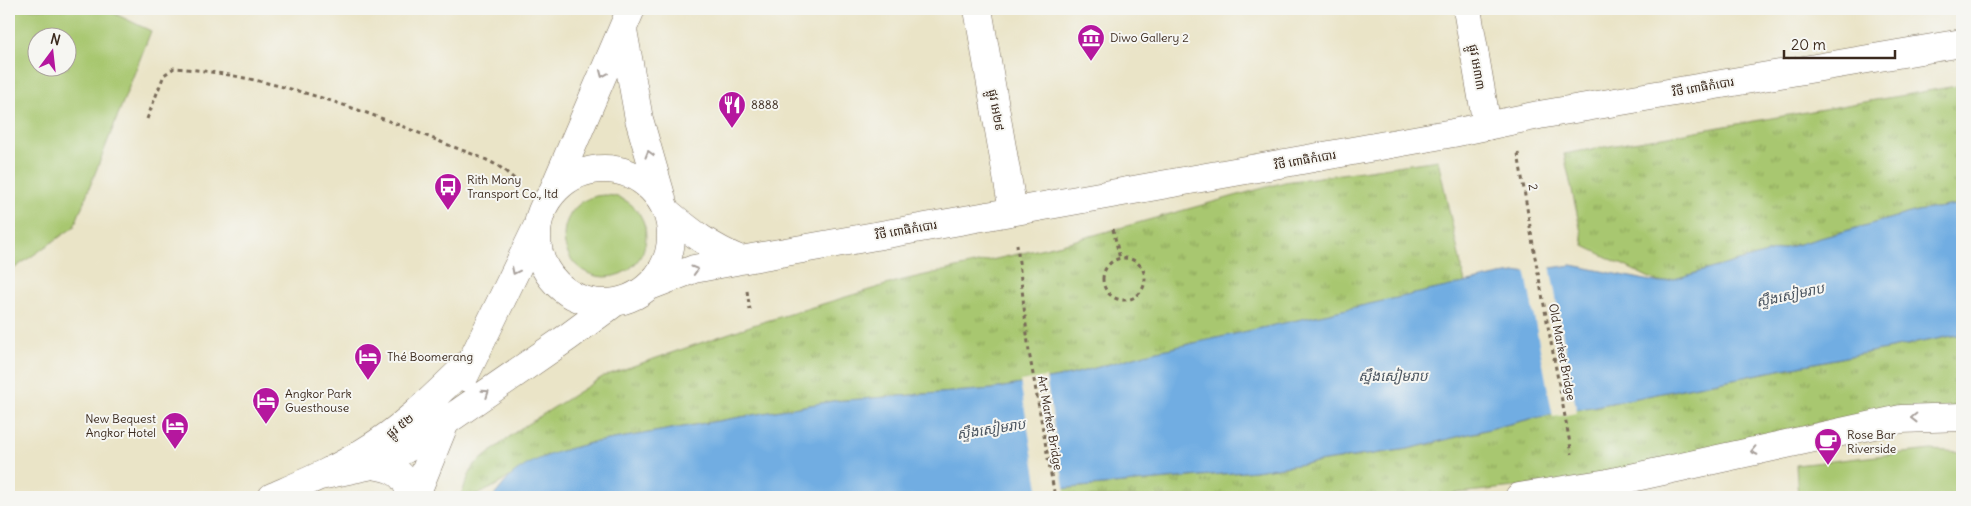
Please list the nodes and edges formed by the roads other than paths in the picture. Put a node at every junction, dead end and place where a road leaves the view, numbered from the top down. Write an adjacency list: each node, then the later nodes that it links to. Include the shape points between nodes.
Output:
1 (978, 9): 8 (main road, ផ្លូវ អេ២៩)
2 (1467, 9): 5 (main road, ផ្លូវ អេ៣៣)
3 (627, 19): 6 (main road, one-way to 3, via 639,119); 7 (main road, one-way to 7)
4 (1962, 43): 5 (main road, វិថី ពោធិកំបោរ)
5 (1500, 123): 8 (main road, វិថី ពោធិកំបោរ)
6 (665, 206): 7 (main road, via 645,182 623,171 600,168 576,174); 9 (main road, via 692,233); 10 (main road, via 672,232 670,252 663,270)
7 (544, 207): 11 (main road, via 537,247 544,267 556,284 572,296 592,302); 12 (main road, one-way to 12)
8 (1013, 212): 9 (main road, វិថី ពោធិកំបោរ)
9 (741, 260): 10 (main road, វិថី ពោធិកំបោរ, one-way to 9, via 694,269)
10 (650, 286): 11 (main road, via 633,297)
11 (614, 303): 14 (main road, ផ្លូវ ៥២, one-way to 11)
12 (470, 362): 14 (main road); 16 (main road, ផ្លូវ ៥២, via 393,432 365,452)
13 (1962, 418): 20 (main road, one-way to 20, via 1901,419 1608,483)
14 (446, 420): 15 (main road, ផ្លូវ ៥២, via 406,449); 19 (main road)
15 (372, 465): 16 (main road, ផ្លូវ ៥២); 18 (main road, via 397,472 409,486)
16 (320, 476): 17 (main road, ផ្លូវ ៥២)
17 (272, 497)
18 (410, 497)
19 (416, 497)
20 (1519, 497)

